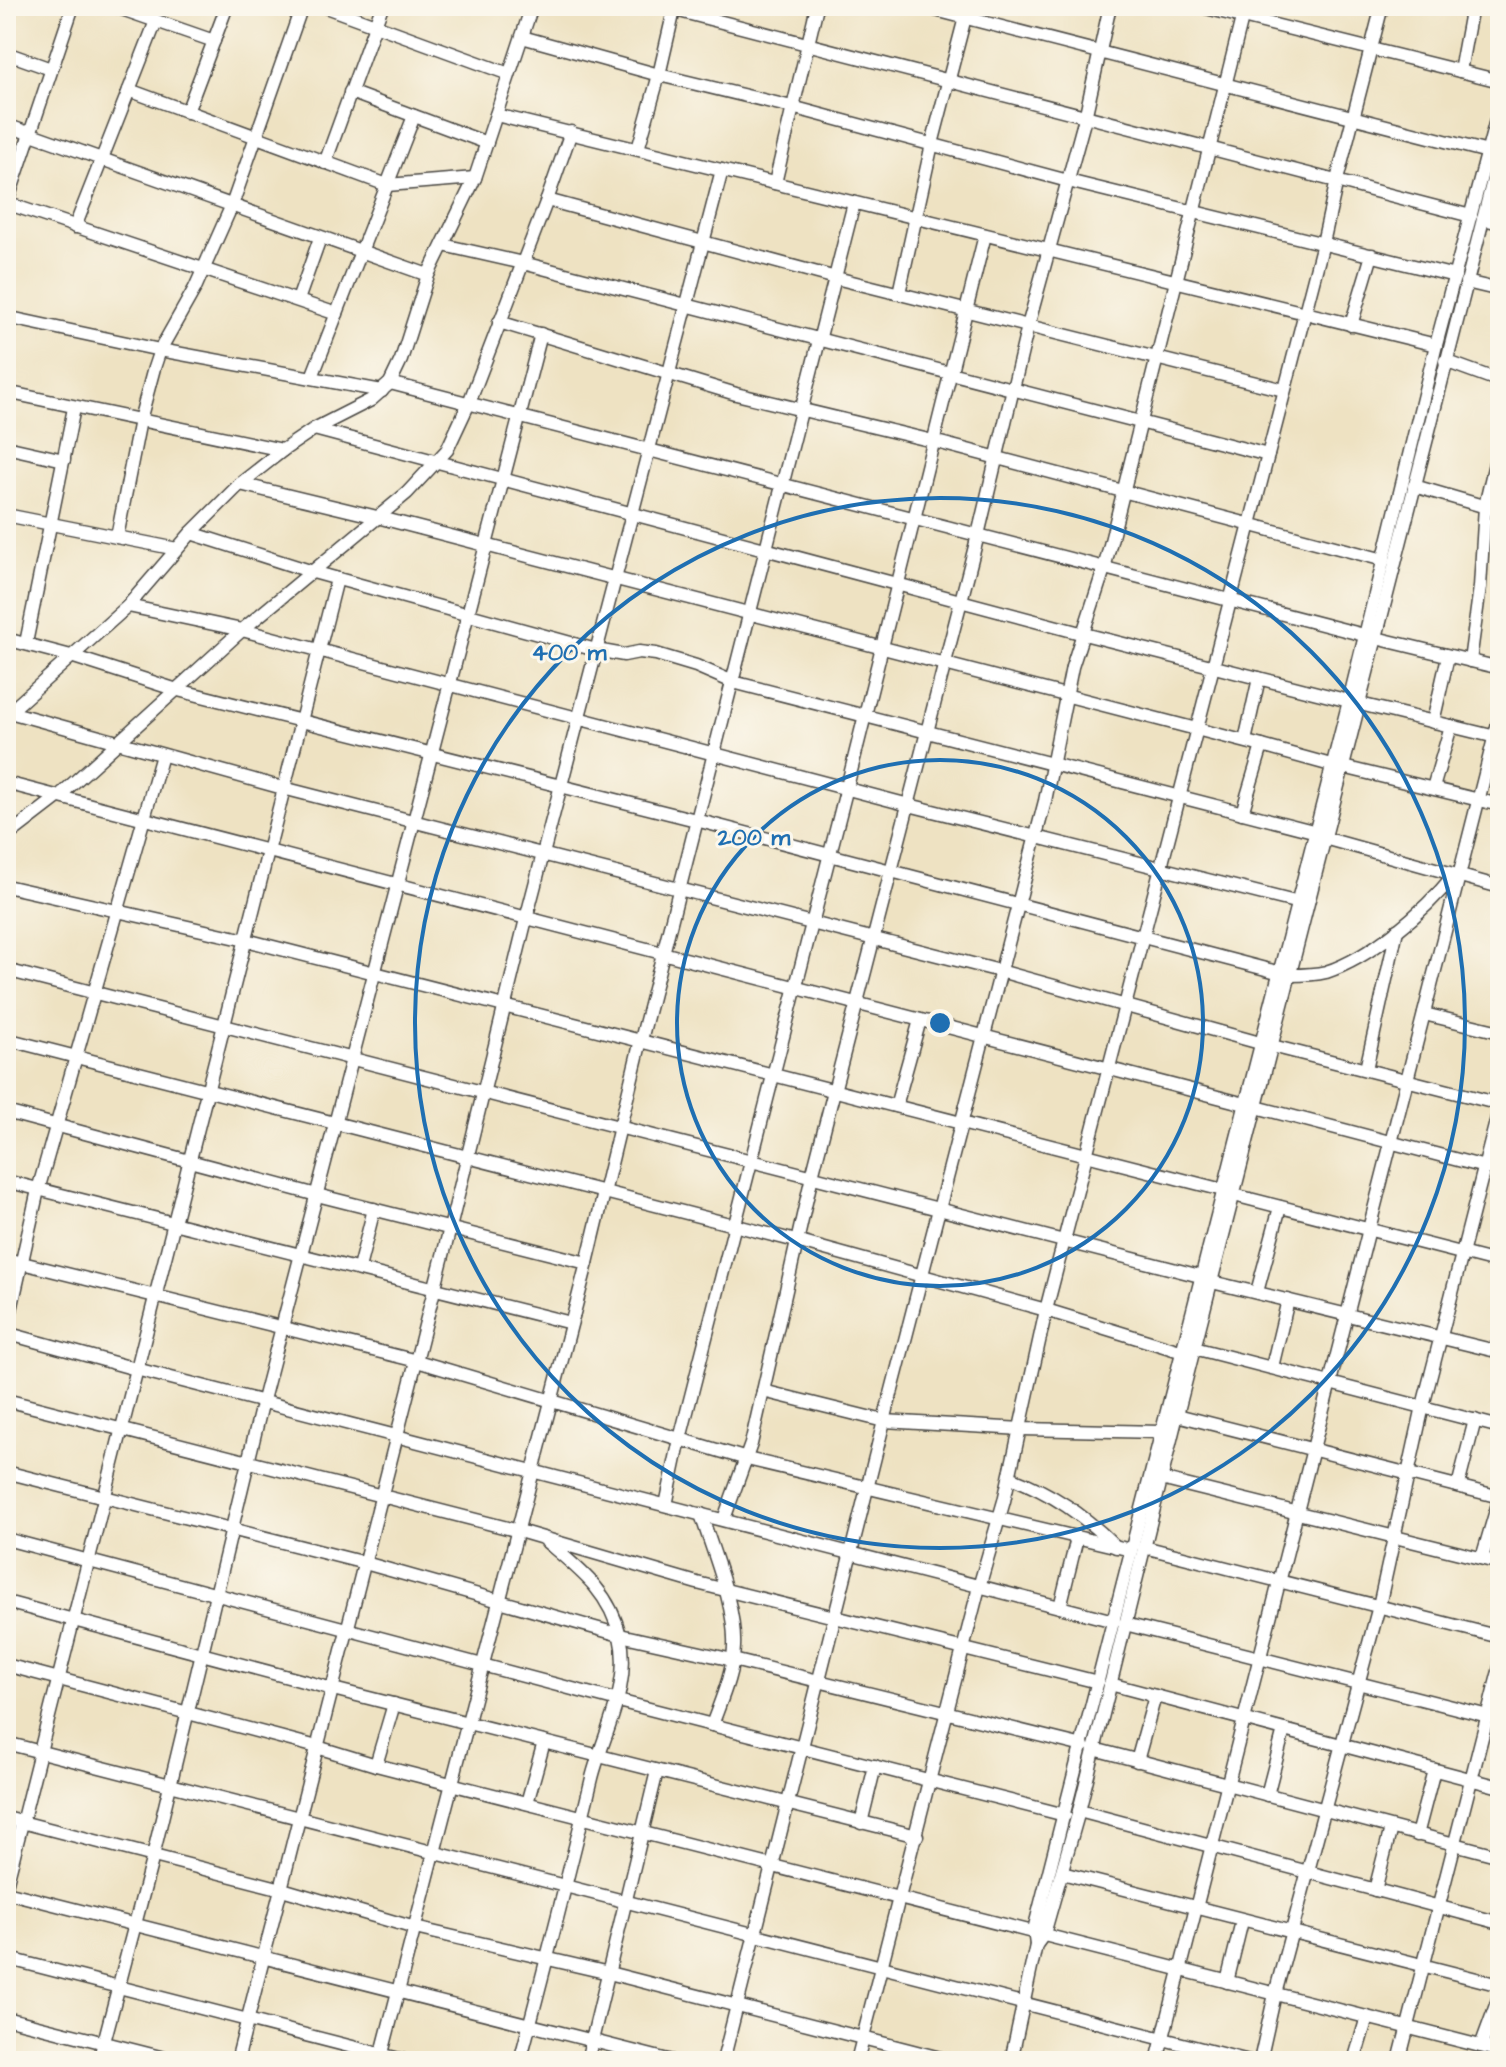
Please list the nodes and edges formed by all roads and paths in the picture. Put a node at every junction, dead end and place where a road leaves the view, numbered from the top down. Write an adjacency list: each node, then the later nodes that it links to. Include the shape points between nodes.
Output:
1 (73, 6): 28 (street)
2 (113, 6): 20 (street)
3 (227, 6): 23 (street)
4 (302, 6): 47 (street)
5 (323, 6): 21 (street)
6 (382, 6): 21 (street)
7 (660, 6): 16 (street)
8 (817, 6): 24 (street)
9 (920, 6): 19 (street)
10 (1110, 6): 27 (street)
11 (1198, 6): 18 (street)
12 (1382, 6): 25 (street)
13 (1472, 6): 29 (street)
14 (1488, 6): 17 (street)
15 (530, 7): 22 (street)
16 (674, 8): 24 (street); 31 (street)
17 (1500, 9)
18 (1244, 11): 25 (street); 34 (street)
19 (967, 12): 27 (street); 33 (street)
20 (156, 21): 23 (street); 35 (street)
21 (375, 27): 30 (street); 36 (street)
22 (522, 37): 30 (street); 31 (street)
23 (214, 41): 39 (street)
24 (808, 45): 33 (street); 38 (street)
25 (1371, 49): 29 (street); 43 (street)
26 (6, 53): 28 (street)
27 (1100, 53): 34 (street); 42 (street)
28 (51, 69): 46 (street)
29 (1460, 71): 32 (street)
30 (509, 74): 40 (street)
31 (659, 75): 38 (street); 51 (street)
32 (1500, 81)
33 (948, 82): 42 (street); 49 (street)
34 (1226, 84): 43 (street); 50 (street)
35 (129, 90): 39 (street); 53 (street)
36 (350, 92): 41 (street); 54 (street)
37 (1500, 105): 52 (street)
38 (792, 107): 49 (street); 59 (street)
39 (187, 112): 47 (street)
40 (496, 115): 45 (street); 48 (street)
41 (414, 116): 48 (street); 60 (street)
42 (1085, 118): 50 (street); 58 (street)
43 (1353, 118): 52 (street); 57 (street)
44 (6, 125): 46 (street)
45 (571, 132): 51 (street); 61 (street)
46 (31, 133): 53 (street); 63 (street)
47 (256, 137): 54 (street); 64 (street)
48 (487, 143): 56 (street)
49 (932, 144): 58 (street); 67 (street)
50 (1210, 148): 57 (street); 65 (street)
51 (638, 149): 55 (street)
52 (1497, 153): 66 (street)
53 (102, 157): 64 (street); 69 (street)
54 (325, 163): 60 (street)
55 (722, 170): 59 (street); 72 (street)
56 (475, 178): 60 (street); 74 (street)
57 (1337, 180): 66 (street); 73 (street)
58 (1068, 181): 65 (street); 75 (street)
59 (775, 183): 62 (street)
60 (387, 185): 76 (street)
61 (547, 200): 72 (street); 78 (street)
62 (854, 203): 67 (street); 81 (street)
63 (6, 204): 69 (street)
64 (232, 205): 71 (street); 79 (street)
65 (1195, 211): 73 (street); 83 (street)
66 (1477, 217): 68 (street); 82 (street)
67 (917, 219): 70 (street); 85 (street)
68 (1500, 223)
69 (75, 227): 79 (street)
70 (985, 235): 75 (street); 88 (street)
71 (320, 238): 76 (street); 86 (street)
72 (703, 241): 81 (street); 87 (street)
73 (1323, 243): 77 (street); 90 (street)
74 (443, 245): 78 (street); 80 (street)
75 (1048, 250): 83 (street); 94 (street)
76 (361, 253): 80 (street); 89 (street)
77 (1372, 255): 82 (street); 93 (street)
78 (523, 263): 87 (street); 92 (street)
79 (204, 268): 86 (street); 99 (street)
80 (428, 275): 106 (street, via 401,360)
81 (836, 278): 85 (street); 97 (street)
82 (1460, 279): 84 (street); 98 (street); 101 (street)
83 (1176, 282): 90 (street); 100 (street)
84 (1500, 290)
85 (899, 293): 88 (street)
86 (298, 300): 89 (street)
87 (685, 305): 97 (street); 102 (street)
88 (967, 310): 94 (street); 103 (street)
89 (337, 314): 104 (street)
90 (1303, 314): 93 (street); 107 (street)
91 (8, 318): 95 (street); 99 (street)
92 (499, 322): 96 (street); 110 (street)
93 (1351, 325): 98 (street)
94 (1028, 326): 100 (street); 108 (street)
95 (6, 333)
96 (541, 334): 102 (street); 113 (street)
97 (821, 340): 103 (street); 112 (street)
98 (1436, 345): 145 (street)
99 (160, 350): 104 (street); 114 (street)
100 (1157, 358): 107 (street); 115 (street)
101 (1445, 361): 105 (street); 129 (street)
102 (668, 373): 112 (street); 121 (street)
103 (950, 374): 108 (street); 117 (street)
104 (312, 377): 106 (street)
105 (1500, 381)
106 (386, 387): 110 (street); 116 (street)
107 (1284, 390): 122 (street)
108 (1013, 391): 115 (street); 123 (street)
109 (6, 392): 111 (street)
110 (469, 403): 113 (street); 125 (street)
111 (74, 408): 114 (street); 124 (street)
112 (803, 409): 117 (street); 128 (street)
113 (518, 418): 121 (street); 126 (street)
114 (140, 420): 120 (street); 141 (street)
115 (1140, 423): 122 (street); 130 (street)
116 (314, 429): 120 (street); 125 (street)
117 (933, 441): 123 (street); 136 (street)
118 (1500, 442): 131 (street)
119 (6, 447): 124 (street)
120 (283, 450): 127 (street)
121 (647, 451): 128 (street); 134 (street)
122 (1268, 455): 138 (street)
123 (997, 458): 130 (street); 140 (street)
124 (64, 460): 137 (street)
125 (436, 462): 126 (street); 135 (street)
126 (502, 479): 134 (street); 142 (street)
127 (240, 484): 135 (street); 139 (street)
128 (784, 485): 136 (street); 144 (street)
129 (1414, 486): 131 (street); 158 (street)
130 (1123, 491): 138 (street); 146 (street)
131 (1485, 506): 132 (street); 166 (street)
132 (1500, 511)
133 (6, 515): 137 (street)
134 (633, 515): 144 (street); 149 (street)
135 (377, 517): 142 (street); 147 (street)
136 (914, 519): 140 (street); 150 (street)
137 (52, 524): 141 (street); 160 (street)
138 (1250, 525): 145 (street); 152 (street)
139 (191, 533): 143 (street); 147 (street)
140 (978, 535): 146 (street); 151 (street)
141 (117, 537): 143 (street)
142 (485, 546): 149 (street); 154 (street)
143 (177, 549): 153 (street)
144 (767, 549): 150 (street); 155 (street)
145 (1384, 560): 158 (street)
146 (1104, 569): 152 (street); 157 (street)
147 (313, 572): 148 (street); 156 (street)
148 (337, 579): 154 (street); 162 (street)
149 (616, 580): 155 (street); 163 (street)
150 (899, 584): 151 (street); 161 (street)
151 (961, 600): 157 (street); 167 (street)
152 (1228, 601): 158 (street); 168 (street)
153 (128, 606): 156 (street); 164 (street)
154 (467, 613): 163 (street); 172 (street)
155 (750, 615): 161 (street); 171 (street)
156 (242, 630): 162 (street); 173 (street)
157 (1084, 634): 168 (street); 174 (street)
158 (1370, 636): 165 (street); 175 (street)
159 (6, 639): 160 (street)
160 (26, 643): 164 (street)
161 (882, 646): 167 (street); 178 (street)
162 (319, 650): 172 (street); 180 (street)
163 (596, 650): 171 (street, via 656,654); 179 (street)
164 (71, 656): 173 (street); 176 (street)
165 (1448, 656): 166 (street); 181 (street)
166 (1470, 661): 169 (street)
167 (944, 663): 174 (street); 184 (street)
168 (1212, 666): 170 (street); 183 (street)
169 (1500, 668)
170 (1259, 678): 175 (street); 186 (street)
171 (733, 682): 178 (street); 190 (street)
172 (449, 685): 179 (street); 189 (street)
173 (174, 689): 180 (street); 187 (street)
174 (1066, 694): 183 (street); 192 (street)
175 (1354, 702): 181 (street); 193 (street)
176 (7, 712): 187 (street)
177 (1500, 715): 185 (street)
178 (865, 716): 184 (street); 196 (street)
179 (579, 719): 190 (street); 195 (street)
180 (301, 721): 189 (street); 197 (street)
181 (1433, 722): 182 (street)
182 (1451, 726): 185 (street); 198 (street)
183 (1195, 728): 186 (street); 200 (street)
184 (926, 733): 192 (street); 202 (street)
185 (1497, 738): 201 (street)
186 (1245, 741): 188 (street)
187 (117, 743): 191 (street); 199 (street)
188 (1262, 746): 193 (street); 204 (street)
189 (432, 754): 195 (street); 207 (street)
190 (715, 754): 196 (street); 206 (street)
191 (162, 755): 197 (street); 205 (street)
192 (1053, 765): 200 (street); 210 (street)
193 (1337, 766): 198 (street); 208 (street)
194 (6, 783): 199 (street)
195 (561, 786): 206 (street); 212 (street)
196 (847, 787): 202 (street); 213 (street)
197 (283, 788): 207 (street); 211 (street)
198 (1433, 788): 201 (street)
199 (58, 797): 205 (street); 209 (street)
200 (1180, 798): 204 (street); 214 (street)
201 (1478, 799): 203 (street); 216 (street)
202 (909, 805): 210 (street); 215 (street)
203 (1500, 805)
204 (1242, 813): 208 (street)
205 (142, 820): 211 (street); 223 (street)
206 (696, 820): 213 (street); 220 (street)
207 (414, 822): 212 (street); 217 (street)
208 (1319, 835): 216 (street); 221 (street); 234 (street)
209 (6, 837)
210 (1036, 837): 214 (street); 222 (street)
211 (267, 850): 217 (street); 229 (street)
212 (544, 854): 220 (street); 224 (street)
213 (829, 855): 215 (street); 225 (street)
214 (1163, 868): 221 (street); 227 (street)
215 (891, 872): 222 (street); 228 (street)
216 (1456, 876): 219 (street); 226 (street); 240 (street)
217 (398, 885): 224 (street); 233 (street)
218 (6, 886): 223 (street)
219 (1500, 887)
220 (679, 889): 225 (street); 230 (street)
221 (1295, 902): 234 (street)
222 (1017, 904): 227 (street); 232 (street)
223 (117, 910): 229 (street); 236 (street)
224 (526, 919): 230 (street); 239 (street)
225 (812, 922): 228 (street); 235 (street)
226 (1397, 930): 234 (street, via 1327,971); 251 (street)
227 (1144, 937): 234 (street); 238 (street)
228 (873, 939): 232 (street); 237 (street)
229 (246, 940): 233 (street); 242 (street)
230 (663, 954): 235 (street); 246 (street)
231 (6, 970): 236 (street)
232 (1000, 971): 238 (street); 244 (street)
233 (375, 973): 239 (street); 249 (street)
234 (1283, 974): 247 (street)
235 (794, 988): 237 (street); 252 (street)
236 (94, 993): 242 (street); 248 (street)
237 (856, 1005): 241 (street); 255 (street)
238 (1126, 1005): 247 (street); 250 (street)
239 (504, 1006): 246 (street); 256 (street)
240 (1424, 1014): 243 (street); 253 (street)
241 (920, 1020): 244 (street); 258 (street)
242 (224, 1026): 249 (street); 254 (street)
243 (1500, 1032)
244 (984, 1035): 250 (street); 261 (street)
245 (6, 1039): 248 (street)
246 (641, 1040): 252 (street); 264 (street)
247 (1266, 1044): 251 (street); 259 (street)
248 (77, 1056): 254 (street); 263 (street)
249 (353, 1058): 256 (street); 262 (street)
250 (1109, 1068): 259 (street); 266 (street)
251 (1366, 1069): 253 (street)
252 (772, 1075): 255 (street); 268 (street)
253 (1408, 1080): 257 (street); 265 (street)
254 (207, 1090): 262 (street); 269 (street)
255 (835, 1090): 258 (street); 272 (street)
256 (483, 1092): 264 (street); 267 (street)
257 (1500, 1105): 270 (street)
258 (896, 1106): 261 (street)
259 (1250, 1106): 265 (street); 276 (street)
260 (6, 1112): 263 (street)
261 (961, 1122): 266 (street); 279 (street)
262 (336, 1123): 267 (street); 277 (street)
263 (56, 1125): 269 (street); 274 (street)
264 (619, 1126): 268 (street); 275 (street)
265 (1390, 1143): 270 (street); 284 (street)
266 (1086, 1155): 276 (street); 286 (street)
267 (468, 1157): 275 (street); 283 (street)
268 (751, 1160): 272 (street); 282 (street)
269 (189, 1161): 277 (street); 281 (street)
270 (1484, 1167): 271 (street); 288 (street)
271 (1500, 1171)
272 (812, 1176): 279 (street); 285 (street)
273 (6, 1181): 274 (street)
274 (38, 1190): 281 (street); 292 (street)
275 (604, 1191): 282 (street); 290 (street)
276 (1228, 1192): 278 (street); 295 (street)
277 (317, 1195): 280 (street); 287 (street)
278 (1280, 1207): 284 (street); 297 (street)
279 (940, 1208): 286 (street); 294 (street)
280 (374, 1209): 283 (street); 293 (street)
281 (174, 1225): 287 (street); 298 (street)
282 (735, 1225): 285 (street); 326 (street)
283 (450, 1228): 290 (street); 296 (street)
284 (1368, 1229): 288 (street); 301 (street)
285 (796, 1241): 294 (street); 313 (street)
286 (1065, 1241): 295 (street); 300 (street)
287 (302, 1254): 293 (street); 303 (street)
288 (1462, 1254): 291 (street); 305 (street)
289 (6, 1259): 292 (street)
290 (587, 1263): 302 (street)
291 (1500, 1263)
292 (22, 1264): 298 (street); 304 (street)
293 (359, 1268): 296 (street)
294 (924, 1276): 300 (street); 320 (street)
295 (1206, 1279): 297 (street); 306 (street); 307 (street)
296 (435, 1287): 302 (street); 309 (street)
297 (1257, 1292): 299 (street)
298 (155, 1297): 303 (street); 311 (street)
299 (1288, 1300): 301 (street); 310 (street)
300 (1046, 1310): 307 (street); 322 (street)
301 (1348, 1314): 305 (street); 312 (street)
302 (571, 1323): 314 (street)
303 (283, 1329): 309 (street); 316 (street)
304 (6, 1332): 311 (street)
305 (1441, 1337): 308 (street); 317 (street)
306 (1194, 1348): 310 (street); 318 (street)
307 (1180, 1351): 324 (street)
308 (1500, 1352)
309 (417, 1361): 314 (street); 325 (street)
310 (1272, 1367): 312 (street)
311 (136, 1369): 316 (street); 323 (street)
312 (1331, 1383): 317 (street); 327 (street)
313 (763, 1391): 320 (street); 328 (street)
314 (552, 1399): 326 (street); 331 (street)
315 (6, 1400): 323 (street)
316 (263, 1400): 325 (street); 329 (street)
317 (1423, 1406): 319 (street); 332 (street)
318 (1177, 1415): 327 (street); 334 (street)
319 (1475, 1420): 321 (street); 335 (street)
320 (884, 1421): 322 (street); 336 (street)
321 (1500, 1427)
322 (1022, 1429): 324 (street); 333 (street)
323 (121, 1431): 329 (street); 338 (street)
324 (1160, 1432): 352 (street)
325 (397, 1436): 331 (street); 337 (street)
326 (680, 1439): 328 (street); 340 (street)
327 (1314, 1449): 332 (street); 341 (street)
328 (747, 1459): 336 (street); 343 (street)
329 (250, 1463): 337 (street); 345 (street)
330 (6, 1472): 338 (street)
331 (533, 1472): 340 (street); 346 (street)
332 (1408, 1473): 335 (street); 347 (street)
333 (1010, 1477): 344 (street); 351 (street, via 1058,1498)
334 (1161, 1479): 341 (street); 352 (street)
335 (1458, 1486): 339 (street)
336 (869, 1489): 344 (street); 353 (street)
337 (382, 1496): 346 (street); 356 (street)
338 (105, 1497): 345 (street); 355 (street)
339 (1500, 1497): 354 (street)
340 (666, 1505): 342 (street)
341 (1298, 1513): 347 (street); 358 (street)
342 (701, 1514): 343 (street); 360 (street)
343 (724, 1519): 353 (street)
344 (999, 1519): 348 (street); 359 (street)
345 (234, 1529): 356 (street); 361 (street)
346 (519, 1531): 350 (street); 362 (street)
347 (1394, 1537): 354 (street); 364 (street)
348 (1077, 1538): 351 (street); 365 (street)
349 (6, 1539): 355 (street)
350 (544, 1540): 360 (street); 370 (street, via 596,1586)
351 (1116, 1547): 352 (street)
352 (1138, 1549): 358 (street); 368 (street)
353 (852, 1553): 359 (street); 366 (street)
354 (1482, 1558): 357 (street)
355 (88, 1561): 361 (street); 367 (street)
356 (365, 1563): 362 (street); 369 (street)
357 (1500, 1563)
358 (1279, 1581): 364 (street); 374 (street)
359 (979, 1587): 365 (street); 372 (street)
360 (724, 1589): 366 (street); 375 (street)
361 (217, 1594): 369 (street); 373 (street)
362 (501, 1600): 370 (street); 377 (street)
363 (6, 1602): 367 (street)
364 (1379, 1606): 371 (street); 382 (street)
365 (1060, 1607): 368 (street)
366 (836, 1616): 372 (street); 380 (street)
367 (73, 1619): 373 (street); 379 (street)
368 (1120, 1622): 374 (street); 381 (street)
369 (349, 1629): 377 (street); 383 (street)
370 (620, 1635): 375 (street); 385 (street)
371 (1500, 1637)
372 (963, 1649): 381 (street); 388 (street)
373 (202, 1653): 383 (street); 387 (street)
374 (1259, 1659): 382 (street); 390 (street)
375 (733, 1660): 380 (street); 392 (street)
376 (6, 1665): 379 (street)
377 (484, 1665): 385 (street); 391 (street)
378 (1500, 1667): 389 (street)
379 (57, 1678): 387 (street); 400 (street)
380 (820, 1681): 388 (street); 398 (street)
381 (1104, 1683): 384 (street); 399 (street)
382 (1359, 1684): 389 (street); 396 (street)
383 (333, 1689): 386 (street); 397 (street)
384 (1155, 1696): 390 (street); 402 (street)
385 (618, 1701): 392 (street); 401 (street)
386 (394, 1704): 391 (street); 403 (street)
387 (187, 1714): 397 (street); 409 (street)
388 (946, 1714): 399 (street); 407 (street)
389 (1494, 1717): 408 (street)
390 (1244, 1719): 393 (street); 411 (street)
391 (468, 1723): 394 (street); 410 (street)
392 (712, 1725): 398 (street)
393 (1284, 1730): 396 (street); 413 (street)
394 (544, 1742): 401 (street); 414 (street)
395 (6, 1743): 400 (street)
396 (1342, 1745): 405 (street); 416 (street)
397 (317, 1747): 403 (street); 421 (street)
398 (803, 1748): 404 (street); 415 (street)
399 (1088, 1748): 402 (street); 417 (street); 418 (street)
400 (38, 1751): 409 (street); 422 (street)
401 (598, 1755): 406 (street); 419 (street)
402 (1137, 1761): 411 (street)
403 (376, 1765): 410 (street)
404 (875, 1766): 407 (street); 423 (street)
405 (1434, 1770): 408 (street); 426 (street)
406 (657, 1771): 415 (street); 425 (street)
407 (930, 1780): 418 (street); 427 (street)
408 (1471, 1780): 412 (street); 428 (street)
409 (171, 1783): 421 (street); 431 (street)
410 (451, 1783): 414 (street); 430 (street)
411 (1226, 1785): 413 (street); 429 (street)
412 (1500, 1787)
413 (1267, 1795): 416 (street)
414 (527, 1803): 419 (street)
415 (788, 1805): 423 (street); 433 (street)
416 (1324, 1810): 424 (street); 434 (street)
417 (1079, 1811): 429 (street); 435 (street)
418 (1065, 1815): 449 (street)
419 (583, 1816): 425 (street); 437 (street)
420 (6, 1818): 422 (street)
421 (300, 1818): 430 (street); 438 (street)
422 (22, 1822): 431 (street); 436 (street)
423 (861, 1823): 427 (street)
424 (1391, 1828): 426 (street); 439 (street)
425 (643, 1831): 433 (street); 442 (street)
426 (1417, 1835): 428 (street)
427 (917, 1836): 441 (street)
428 (1455, 1845): 432 (street); 443 (street)
429 (1210, 1846): 434 (street); 444 (street)
430 (434, 1852): 437 (street); 448 (street)
431 (153, 1856): 438 (street); 447 (street)
432 (1500, 1856)
433 (772, 1865): 441 (street); 451 (street)
434 (1308, 1872): 439 (street); 450 (street)
435 (1062, 1873): 444 (street); 449 (street)
436 (6, 1886)
437 (565, 1887): 442 (street); 454 (street)
438 (282, 1889): 448 (street); 452 (street)
439 (1375, 1890): 443 (street)
440 (6, 1892): 447 (street)
441 (900, 1897): 449 (street); 456 (street)
442 (627, 1902): 451 (street); 458 (street)
443 (1438, 1906): 446 (street); 455 (street)
444 (1195, 1909): 445 (street); 457 (street)
445 (1242, 1921): 450 (street); 459 (street)
446 (1500, 1923)
447 (134, 1924): 452 (street); 461 (street)
448 (415, 1928): 454 (street); 462 (street)
449 (1039, 1932): 457 (street); 465 (street)
450 (1291, 1934): 455 (street); 463 (street)
451 (754, 1935): 456 (street); 466 (street)
452 (265, 1956): 462 (street); 469 (street)
453 (6, 1958): 461 (street)
454 (546, 1958): 458 (street); 470 (street)
455 (1422, 1965): 460 (street); 471 (street)
456 (882, 1967): 465 (street); 472 (street)
457 (1180, 1970): 459 (street); 473 (street)
458 (609, 1973): 466 (street); 474 (street)
459 (1227, 1982): 463 (street)
460 (1500, 1985)
461 (118, 1987): 469 (street); 475 (street)
462 (399, 1991): 470 (street); 479 (street)
463 (1275, 1994): 467 (street); 493 (street)
464 (1500, 1994): 476 (street)
465 (1023, 2002): 473 (street); 490 (street)
466 (738, 2006): 472 (street); 487 (street)
467 (1367, 2017): 471 (street); 494 (street)
468 (6, 2018): 475 (street)
469 (246, 2019): 479 (street); 482 (street)
470 (530, 2025): 474 (street); 484 (street)
471 (1406, 2026): 476 (street); 495 (street)
472 (864, 2037): 488 (street); 489 (street)
473 (1162, 2039): 478 (street); 491 (street)
474 (592, 2041): 485 (street); 486 (street)
475 (104, 2043): 480 (street); 481 (street)
476 (1481, 2046): 477 (street)
477 (1500, 2051)
478 (1200, 2055): 492 (street)
479 (381, 2058): 483 (street)
480 (99, 2061)
481 (176, 2061)
482 (237, 2061)
483 (407, 2061)
484 (520, 2061)
485 (587, 2061)
486 (672, 2061)
487 (723, 2061)
488 (857, 2061)
489 (952, 2061)
490 (1011, 2061)
491 (1157, 2061)
492 (1249, 2061)
493 (1260, 2061)
494 (1354, 2061)
495 (1399, 2061)

